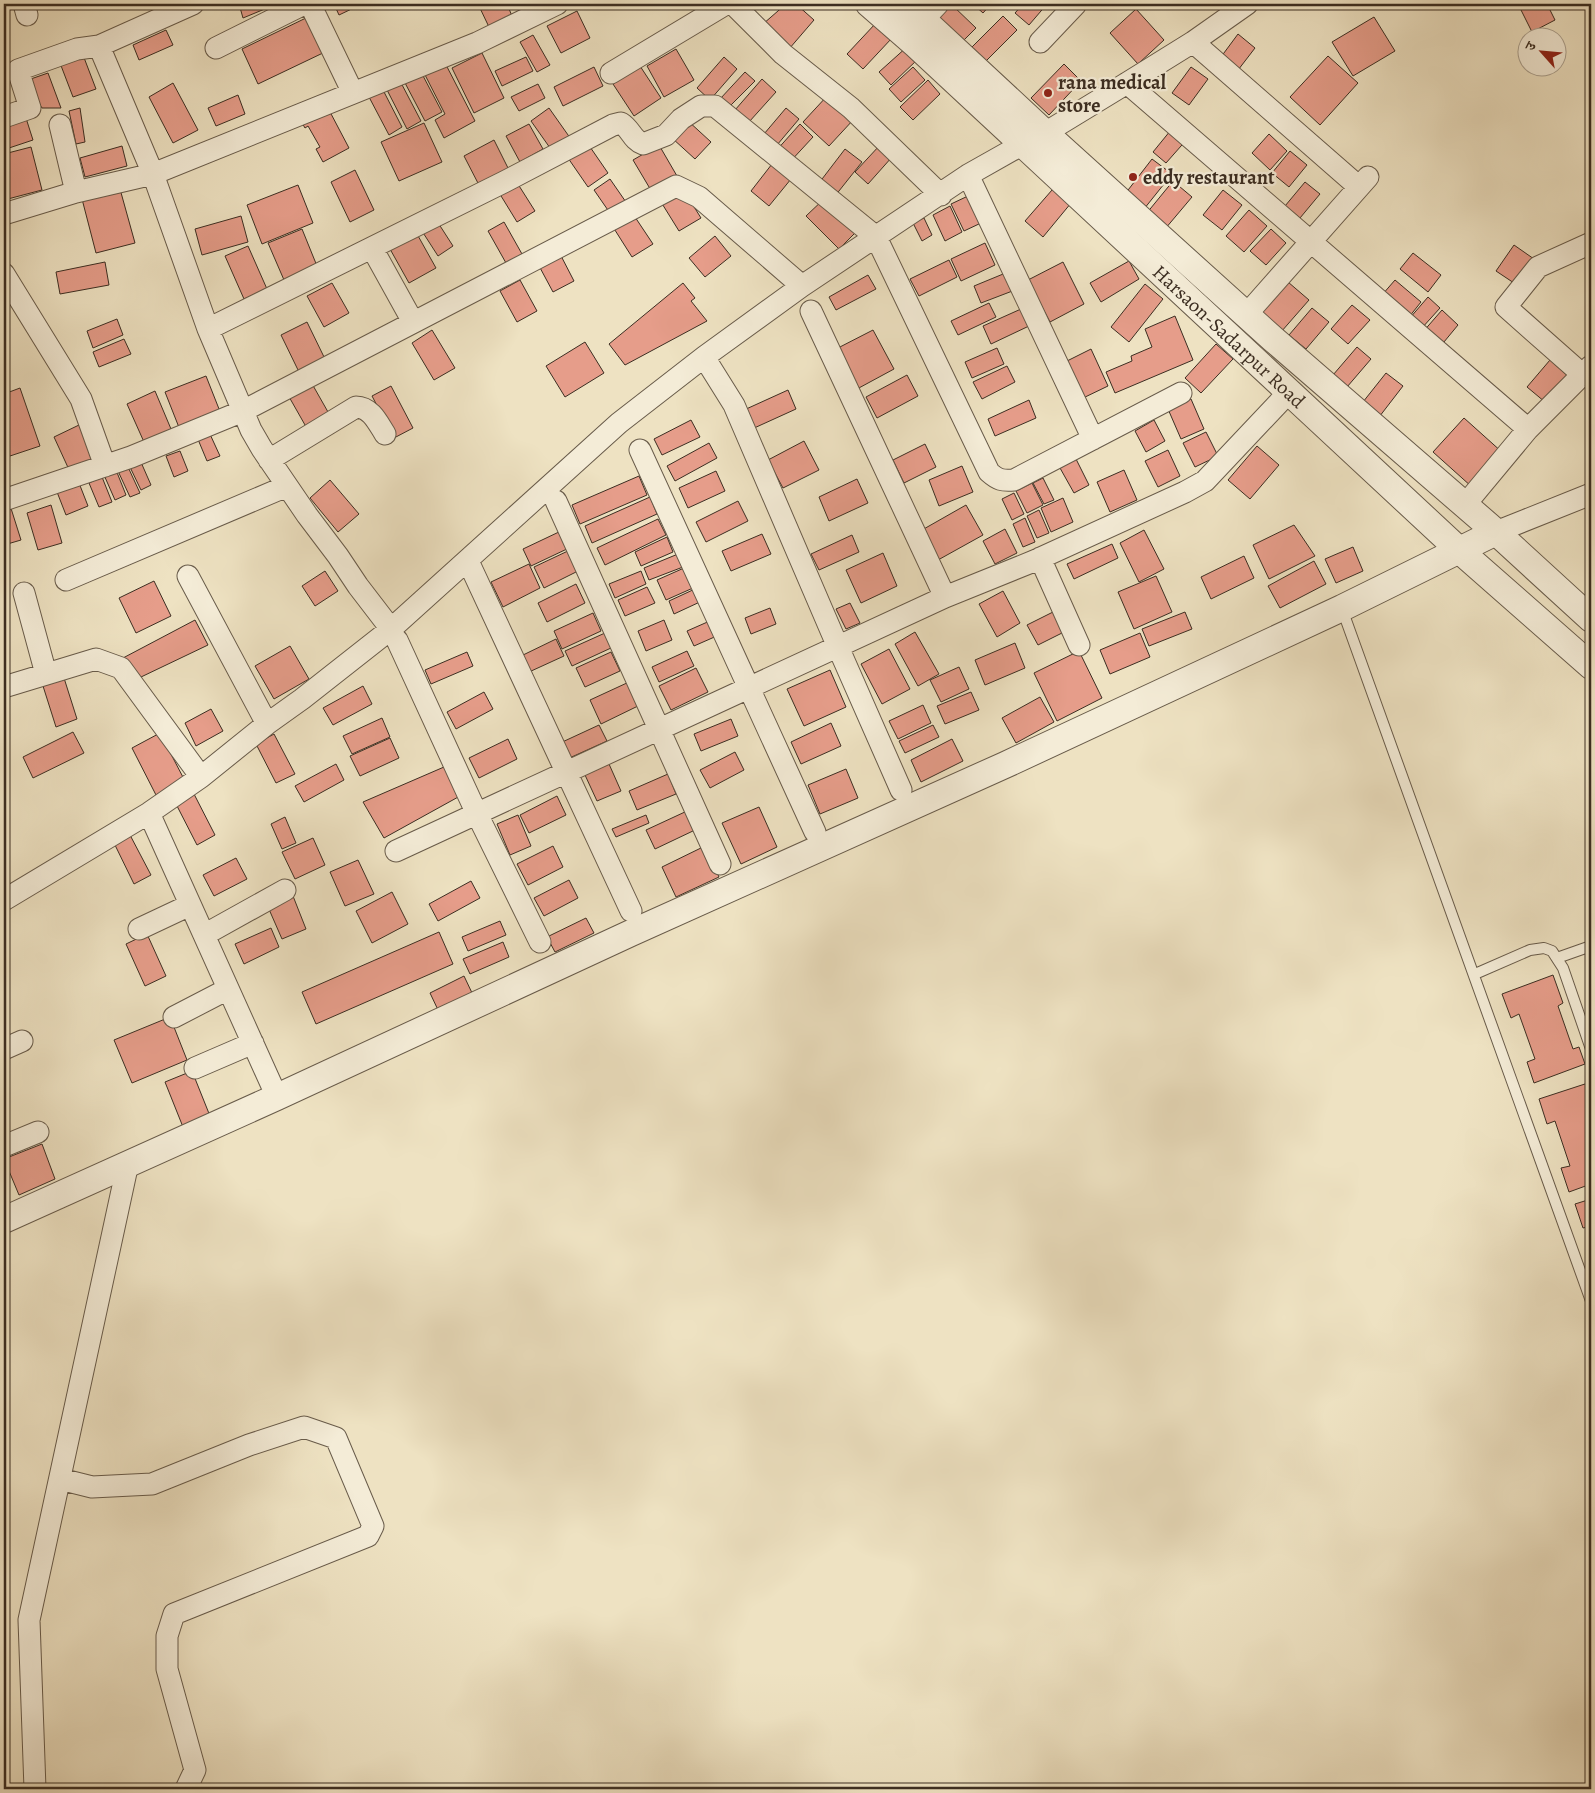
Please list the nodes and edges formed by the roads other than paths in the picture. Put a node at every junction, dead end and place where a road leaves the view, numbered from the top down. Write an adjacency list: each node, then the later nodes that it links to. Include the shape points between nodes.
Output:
1 (193, 4): 13 (street)
2 (304, 4): 14 (street)
3 (310, 4): 17 (street)
4 (557, 4): 17 (street, via 477,43)
5 (726, 4): 15 (street)
6 (733, 4): 24 (street, via 783,54 851,108)
7 (869, 4): 20 (street, Harsaon-Sadarpur Road)
8 (1247, 4): 12 (street)
9 (1073, 5): 11 (street)
10 (922, 9): 20 (street, Harsaon-Sadarpur Road)
11 (1040, 42)
12 (1193, 42): 16 (street); 27 (street, via 1364,182)
13 (99, 46): 18 (street, via 18,70 30,108); 21 (street)
14 (216, 48)
15 (611, 73)
16 (1127, 83): 20 (street); 27 (street)
17 (353, 93): 21 (street)
18 (4, 117)
19 (60, 125): 23 (street)
20 (1034, 139): 22 (street); 33 (street, Harsaon-Sadarpur Road); 38 (street, Harsaon-Sadarpur Road)
21 (153, 174): 23 (street); 35 (street)
22 (968, 175): 24 (street); 43 (street)
23 (76, 192): 25 (street)
24 (941, 195): 26 (street)
25 (4, 214)
26 (876, 237): 29 (street, via 715,106 701,106 666,134 643,144 636,141 626,126 621,123 613,125); 31 (street); 43 (street, via 989,472 996,479 1014,480)
27 (1311, 242): 33 (street); 41 (street)
28 (1591, 243): 37 (street, via 1538,267 1506,307)
29 (372, 248): 34 (street); 35 (street)
30 (4, 274): 46 (street, via 81,399)
31 (802, 286): 34 (street, via 699,197 676,186); 36 (street)
32 (811, 311): 59 (street)
33 (1246, 315): 51 (street, Harsaon-Sadarpur Road)
34 (413, 322): 40 (street)
35 (208, 329): 40 (street)
36 (704, 357): 55 (street, via 619,423); 64 (street, via 734,405)
37 (1587, 370): 41 (street)
38 (1289, 392): 53 (street, Harsaon-Sadarpur Road); 54 (street, via 1205,481)
39 (1181, 393): 43 (street)
40 (243, 411): 45 (street); 46 (street)
41 (1528, 428): 51 (street)
42 (386, 434): 45 (street, via 370,411 356,407)
43 (1093, 439)
44 (640, 450): 68 (street)
45 (269, 460): 47 (street)
46 (105, 466): 49 (street)
47 (287, 486): 57 (street); 62 (street)
48 (1591, 494): 52 (street)
49 (4, 500)
50 (556, 501): 70 (street)
51 (1464, 506): 52 (street, Harsaon-Sadarpur Road)
52 (1496, 532): 53 (street); 61 (street, Harsaon-Sadarpur Road)
53 (1459, 550): 60 (street); 65 (street, Harsaon-Sadarpur Road)
54 (1040, 558): 59 (street); 63 (street)
55 (468, 561): 62 (street); 71 (street)
56 (188, 576): 69 (street)
57 (66, 580)
58 (24, 593): 66 (street)
59 (945, 597): 64 (street)
60 (1342, 608): 88 (lane); 94 (street)
61 (1591, 619)
62 (394, 634): 69 (street); 75 (street)
63 (1080, 645)
64 (838, 647): 68 (street); 73 (street)
65 (1591, 666)
66 (46, 674): 67 (street); 72 (street, via 96,659 121,668)
67 (4, 687)
68 (749, 688): 70 (street); 76 (street)
69 (267, 724): 72 (street)
70 (659, 729): 71 (street); 78 (street)
71 (566, 772): 75 (street); 82 (street)
72 (201, 777): 74 (street)
73 (901, 790)
74 (149, 813): 80 (street); 81 (street)
75 (477, 814): 77 (street); 85 (street)
76 (815, 832)
77 (396, 851)
78 (720, 864)
79 (285, 890): 84 (street)
80 (4, 900)
81 (190, 905): 83 (street); 84 (street)
82 (631, 911)
83 (139, 929)
84 (204, 935): 89 (street)
85 (540, 942)
86 (1591, 946): 87 (lane)
87 (1558, 958): 88 (lane, via 1544,948 1530,950); 92 (lane)
88 (1475, 974): 99 (lane)
89 (228, 989): 90 (street); 91 (street)
90 (174, 1018)
91 (253, 1043): 93 (street); 94 (street)
92 (1591, 1049)
93 (195, 1068)
94 (277, 1097): 97 (street)
95 (38, 1132): 96 (street)
96 (4, 1146)
97 (128, 1163): 98 (street); 100 (street)
98 (4, 1220)
99 (1591, 1301)
100 (60, 1479): 101 (street, via 29,1620); 102 (street, via 92,1488 152,1484 304,1427 336,1438 373,1526 368,1536 174,1614 167,1636 167,1669 195,1770)
101 (35, 1789)
102 (186, 1789)

